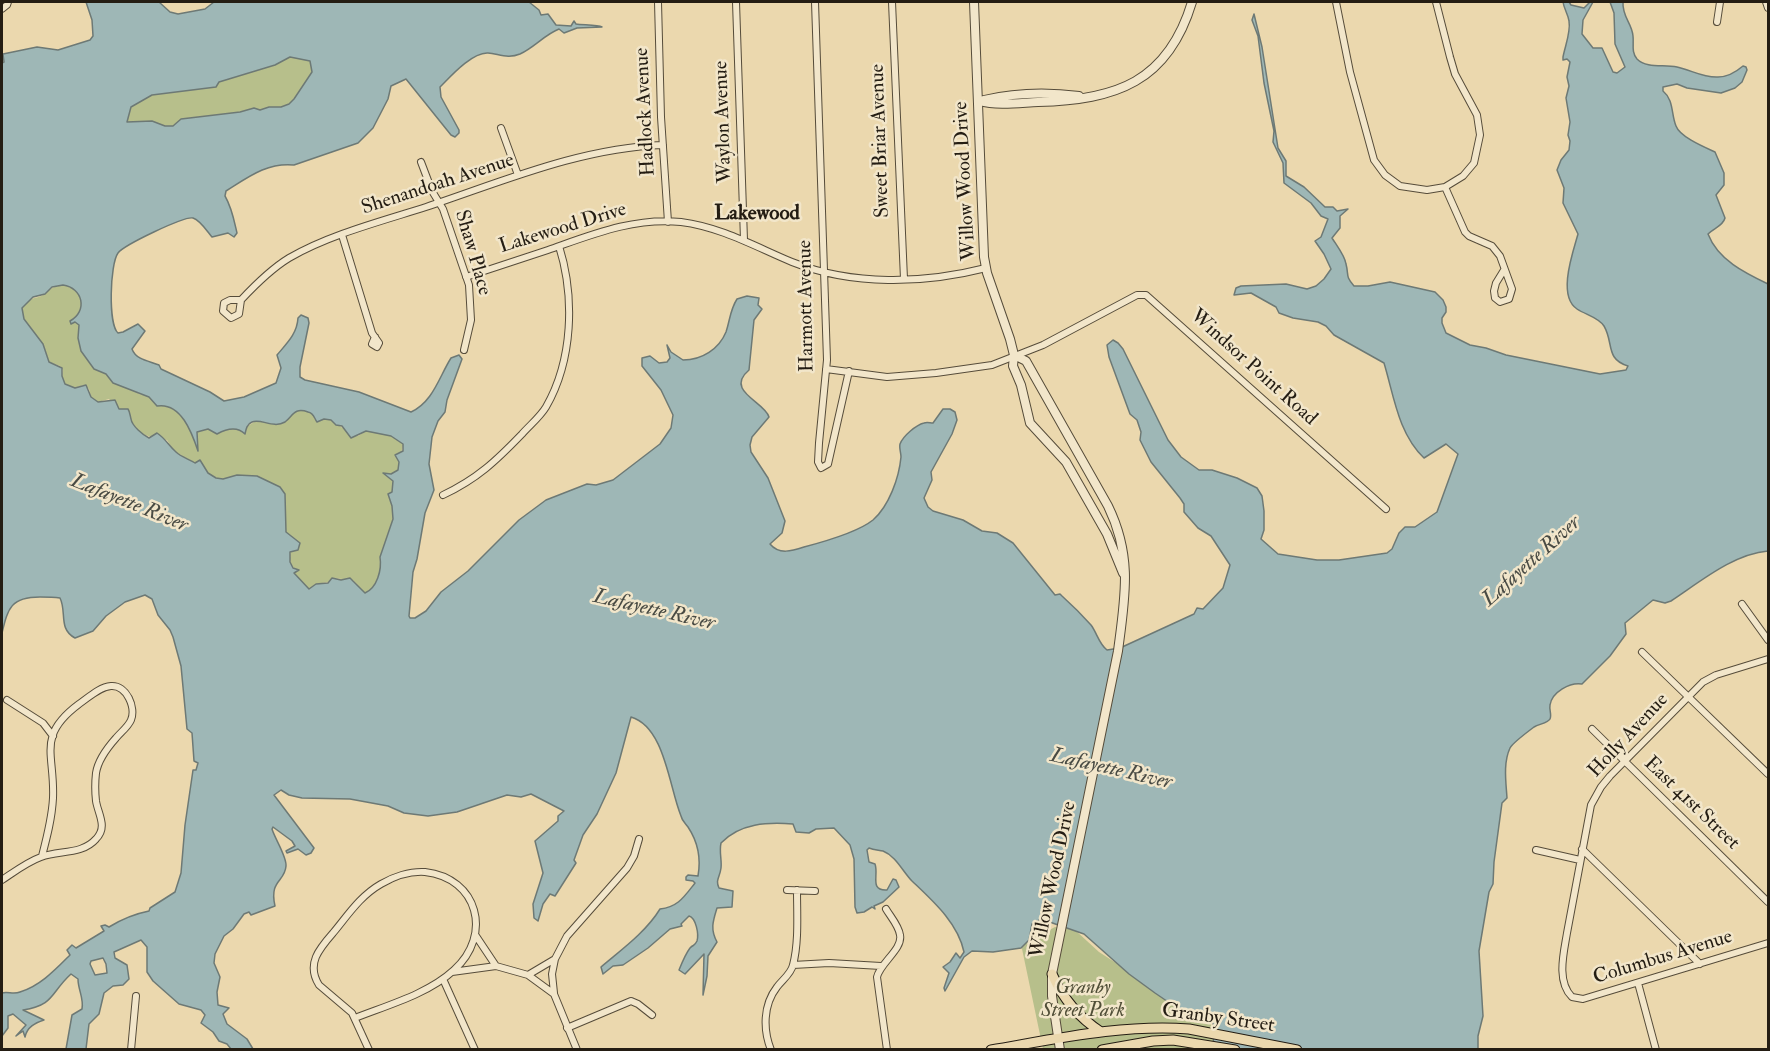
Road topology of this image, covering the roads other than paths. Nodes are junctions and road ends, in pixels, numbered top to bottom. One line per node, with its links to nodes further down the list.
1 (8, 2): 13 (street)
2 (658, 2): 17 (street, Hadlock Avenue)
3 (736, 2): 24 (street, Waylon Avenue)
4 (815, 2): 28 (street, Harmott Avenue)
5 (892, 2): 30 (street, Sweet Briar Avenue)
6 (974, 2): 15 (street, Willow Wood Drive)
7 (1192, 2): 15 (street)
8 (1336, 2): 20 (street)
9 (1436, 2): 20 (street)
10 (1720, 2): 14 (street)
11 (1766, 2): 12 (street)
12 (1768, 8)
13 (2, 9)
14 (1717, 22)
15 (978, 101): 26 (street, Willow Wood Drive)
16 (501, 128): 19 (street)
17 (663, 145): 19 (street, Shenandoah Avenue); 22 (street, Hadlock Avenue)
18 (422, 162): 21 (street, Shaw Place)
19 (518, 176): 21 (street, Shenandoah Avenue)
20 (1445, 187): 27 (street)
21 (439, 202): 23 (street, Shenandoah Avenue); 29 (street, Shaw Place)
22 (668, 222): 24 (street, Lakewood Drive); 25 (street, Lakewood Drive)
23 (342, 235): 31 (street, Shenandoah Avenue); 32 (street)
24 (744, 240): 28 (street, Lakewood Drive)
25 (559, 246): 29 (street, Lakewood Drive); 37 (street)
26 (986, 268): 30 (street, Lakewood Drive); 34 (street, Willow Wood Drive)
27 (1504, 270): 27 (street)
28 (823, 272): 30 (street, Lakewood Drive); 35 (street, Harmott Avenue)
29 (466, 277): 33 (street, Shaw Place)
30 (904, 279)
31 (241, 300)
32 (375, 337)
33 (465, 350)
34 (1014, 355): 36 (street, Windsor Point Road); 38 (street, Windsor Point Road); 39 (street, Willow Wood Drive); 39 (street, Willow Wood Drive)
35 (826, 369): 36 (street, Windsor Point Road); 36 (street, Harmott Avenue)
36 (849, 371)
37 (442, 495)
38 (1386, 509)
39 (1125, 577): 69 (street, Willow Wood Drive)
40 (1742, 604): 41 (street)
41 (1768, 640)
42 (1642, 651): 44 (street)
43 (1768, 659): 44 (street, Holly Avenue)
44 (1689, 696): 48 (street, Holly Avenue); 49 (street)
45 (7, 700): 47 (street)
46 (1592, 729): 48 (street, East 41st Street)
47 (53, 736): 53 (street); 53 (street)
48 (1624, 762): 51 (street, Holly Avenue); 59 (street, East 41st Street)
49 (1768, 774)
50 (639, 839): 63 (street)
51 (1582, 849): 54 (street, Holly Avenue); 64 (street)
52 (1536, 850): 54 (street)
53 (42, 856): 55 (street)
54 (1580, 860): 73 (street, Holly Avenue)
55 (2, 880)
56 (787, 890): 57 (street)
57 (797, 890): 58 (street); 65 (street)
58 (815, 891)
59 (1768, 902)
60 (886, 909): 67 (street)
61 (476, 936): 66 (street); 68 (street); 77 (street)
62 (1768, 943): 64 (street, Columbus Avenue)
63 (555, 959): 70 (street); 74 (street)
64 (1700, 964): 72 (street, Columbus Avenue)
65 (793, 965): 67 (street); 85 (street)
66 (496, 966): 68 (street); 70 (street)
67 (881, 966): 86 (street)
68 (452, 972): 71 (street)
69 (1052, 974): 79 (main road); 80 (street, Willow Wood Drive)
70 (528, 975): 74 (street)
71 (443, 979): 77 (street); 83 (street)
72 (1638, 983): 73 (street, Columbus Avenue); 92 (street)
73 (1568, 993)
74 (554, 994): 78 (street)
75 (136, 996): 81 (street)
76 (652, 1015): 78 (street)
77 (355, 1018): 82 (street)
78 (567, 1029): 84 (street)
79 (1101, 1032): 80 (main road, Granby Street); 91 (main road, Granby Street)
80 (1058, 1039): 87 (main road, Granby Street); 88 (street, Willow Wood Drive)
81 (131, 1050)
82 (369, 1050)
83 (475, 1050)
84 (577, 1050)
85 (771, 1050)
86 (887, 1050)
87 (991, 1050)
88 (1060, 1050)
89 (1102, 1050): 90 (main road, Granby Street)
90 (1235, 1050)
91 (1298, 1050)
92 (1656, 1050)

